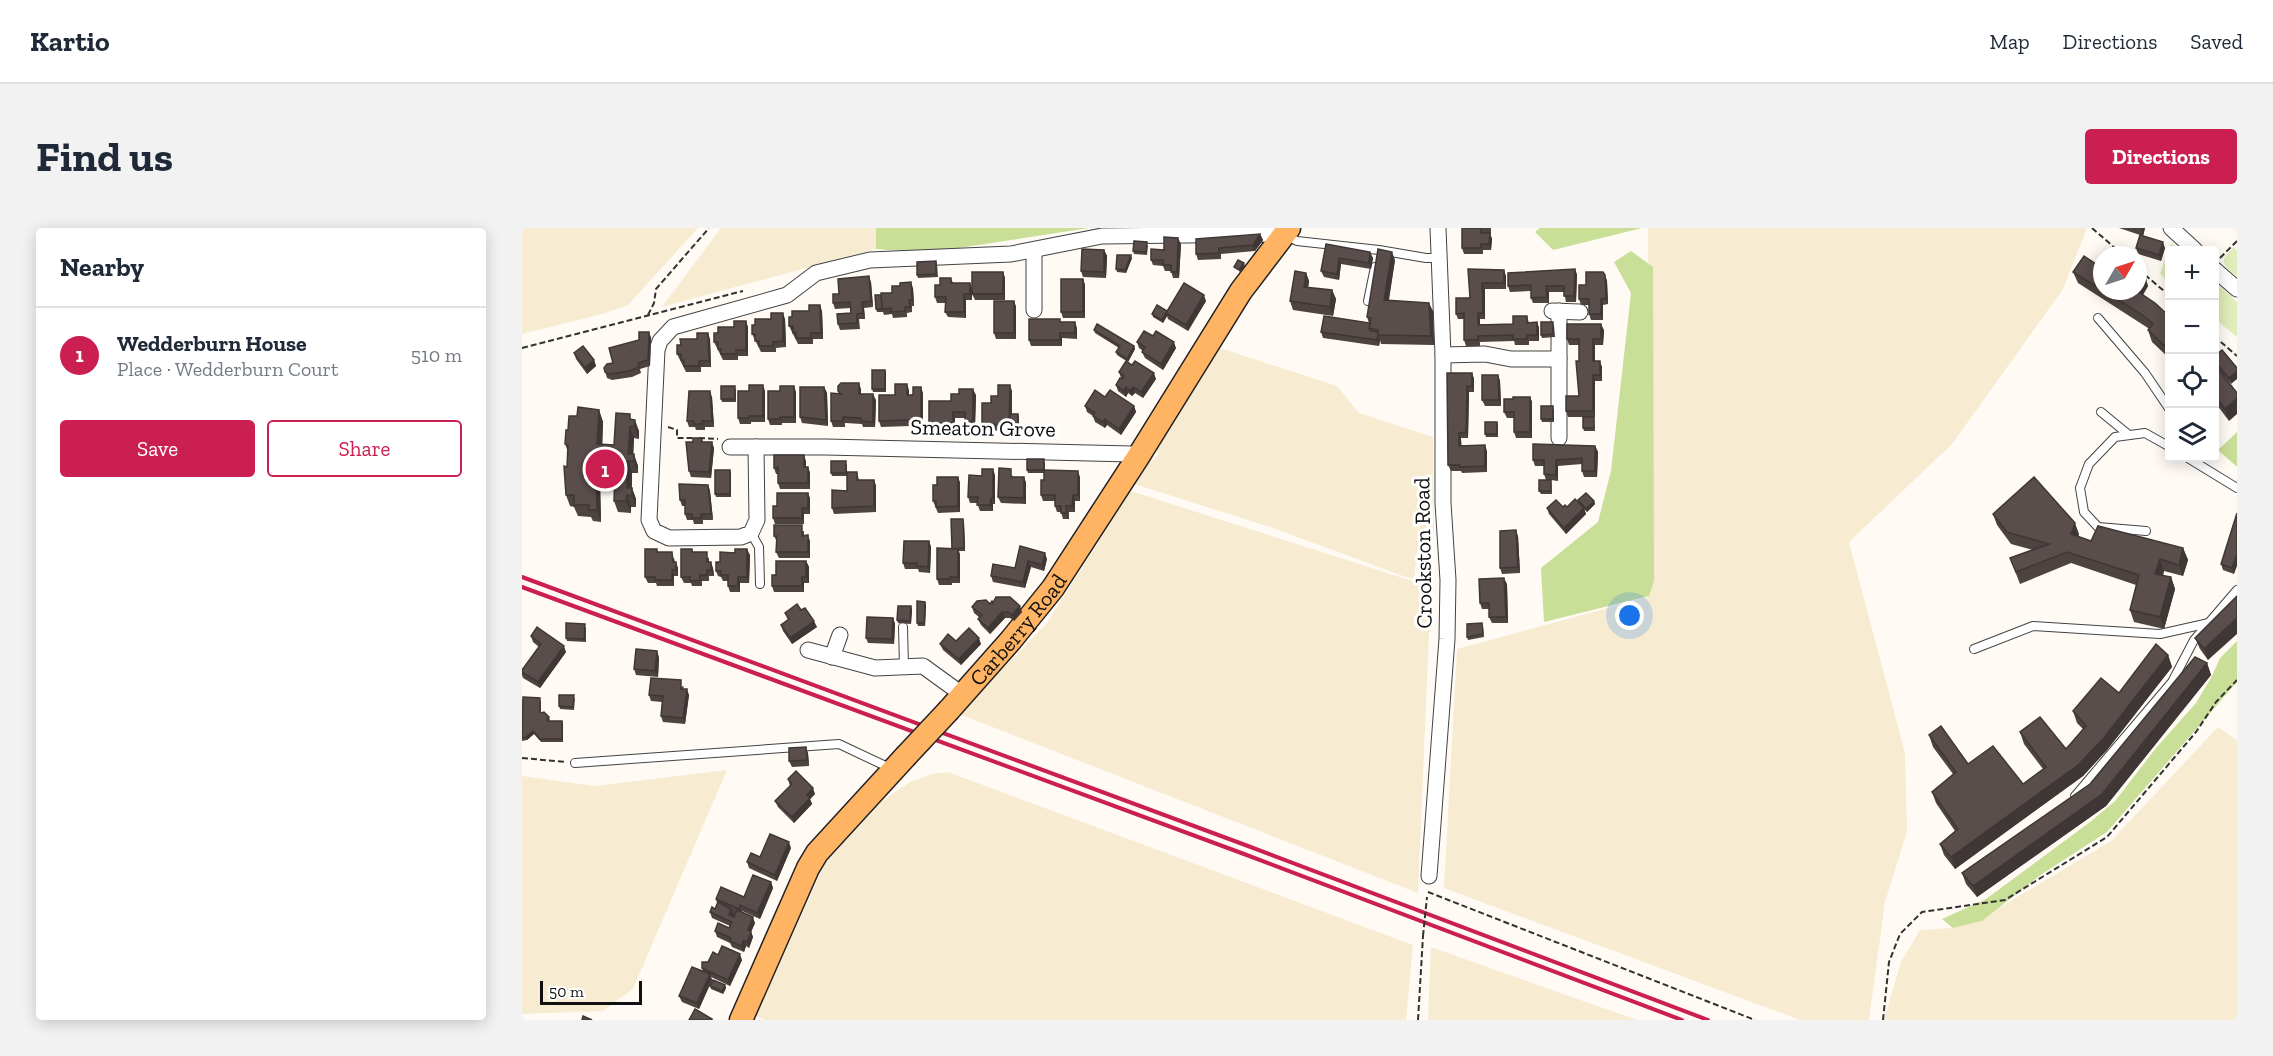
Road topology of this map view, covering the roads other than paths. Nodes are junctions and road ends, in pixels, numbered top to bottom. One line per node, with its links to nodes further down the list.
1 (1438, 228): 7 (street, Crookston Road)
2 (2171, 228): 4 (street)
3 (1285, 233): 5 (street); 6 (lane); 23 (main road, Carberry Road)
4 (2191, 246)
5 (1034, 250): 11 (street); 29 (street)
6 (1379, 250): 7 (lane); 10 (lane)
7 (1439, 258): 14 (street, Crookston Road)
8 (2219, 272): 9 (street)
9 (2237, 289)
10 (1368, 301)
11 (1034, 310)
12 (1580, 312): 15 (street)
13 (2098, 318): 16 (lane)
14 (1443, 355): 15 (street); 43 (street, Crookston Road)
15 (1559, 359): 19 (street)
16 (2168, 408)
17 (2101, 412): 18 (lane)
18 (2129, 435): 20 (lane); 28 (lane)
19 (1560, 438)
20 (2165, 445)
21 (730, 447): 22 (street, Smeaton Grove)
22 (756, 447): 23 (street, Smeaton Grove); 29 (street)
23 (1138, 457): 39 (main road, Carberry Road)
24 (2195, 462): 26 (lane)
25 (2203, 462): 26 (lane)
26 (2208, 470): 27 (lane)
27 (2237, 488)
28 (2146, 531)
29 (751, 533): 30 (lane)
30 (760, 584)
31 (2237, 590): 32 (lane)
32 (2209, 623): 35 (lane); 42 (lane)
33 (903, 627): 38 (lane)
34 (840, 635): 37 (street)
35 (1974, 649)
36 (808, 650): 37 (street)
37 (832, 657): 38 (street)
38 (904, 667): 39 (street)
39 (956, 702): 40 (main road, Carberry Road, bridge)
40 (899, 763): 41 (lane); 44 (main road, Carberry Road)
41 (575, 764)
42 (2068, 801)
43 (1429, 876)
44 (741, 1020)

